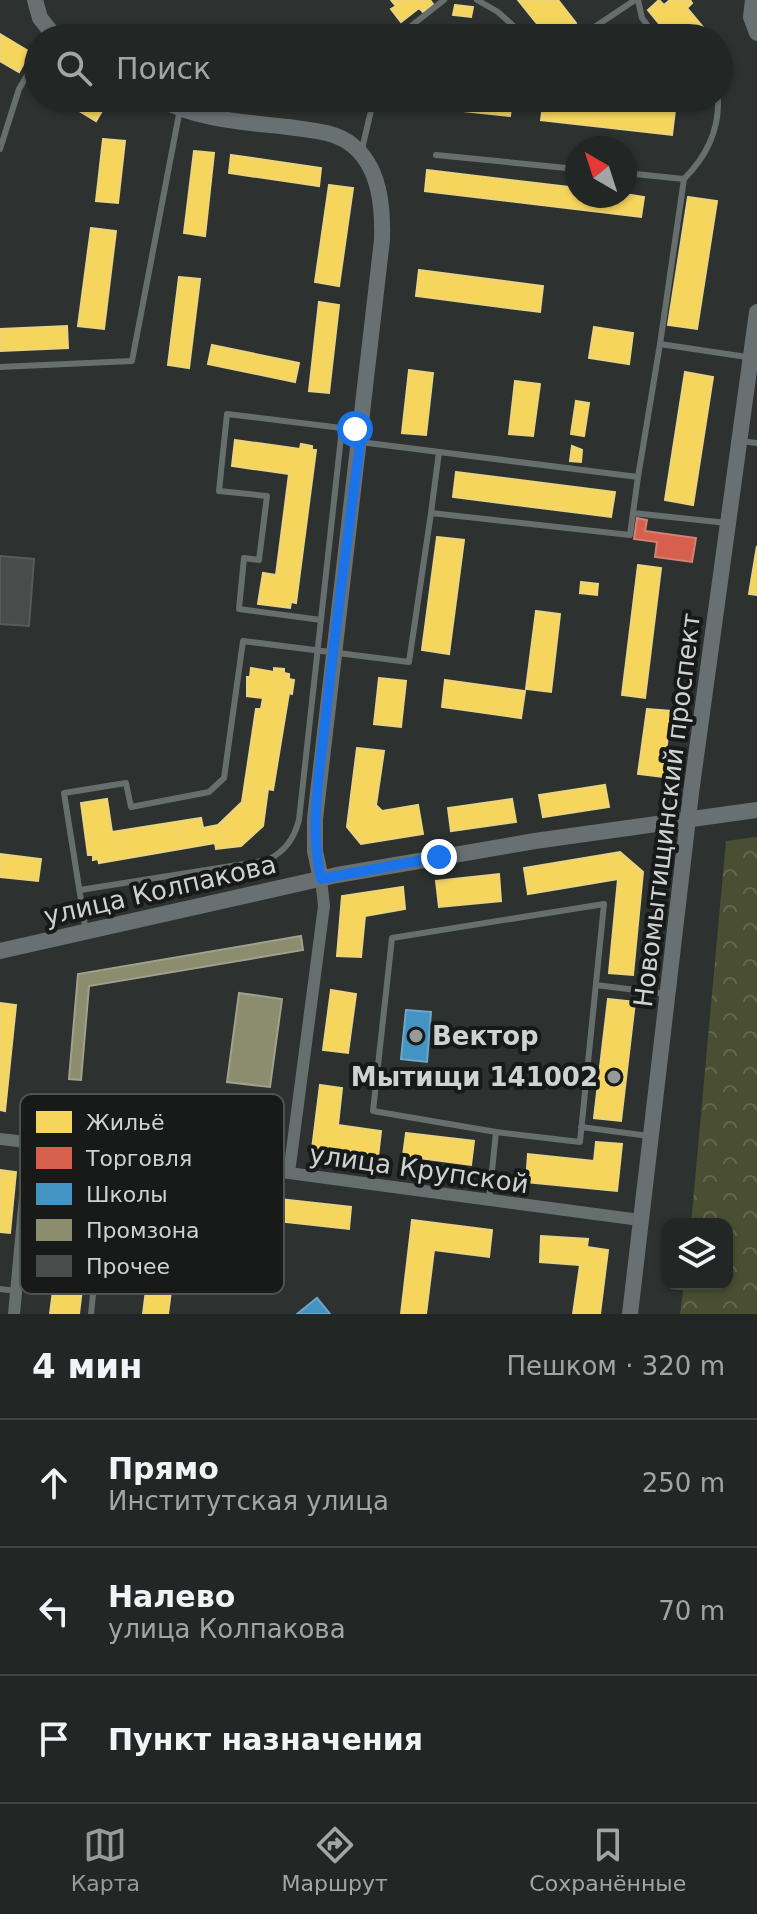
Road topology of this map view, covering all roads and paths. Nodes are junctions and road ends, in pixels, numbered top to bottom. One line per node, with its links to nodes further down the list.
1 (35, 0): 7 (street)
2 (444, 0): 8 (lane)
3 (477, 0): 9 (lane)
4 (636, 0): 10 (lane); 11 (lane)
5 (740, 0): 6 (street)
6 (754, 17)
7 (44, 24)
8 (414, 24)
9 (511, 24)
10 (599, 24)
11 (646, 24)
12 (24, 81): 17 (lane)
13 (179, 112): 26 (lane)
14 (190, 112): 18 (street)
15 (371, 112): 18 (lane)
16 (719, 112): 22 (lane)
17 (0, 149)
18 (360, 153): 28 (street)
19 (436, 155): 20 (lane)
20 (565, 168)
21 (637, 174): 22 (lane)
22 (684, 179): 24 (lane)
23 (757, 312): 25 (street, Новомытищинский проспект)
24 (660, 344): 25 (lane); 32 (lane)
25 (751, 358): 29 (street, Новомытищинский проспект)
26 (0, 367)
27 (342, 428): 28 (lane); 36 (lane); 36 (lane)
28 (361, 436): 31 (lane); 37 (street)
29 (740, 441): 30 (lane); 35 (street, Новомытищинский проспект)
30 (757, 443)
31 (439, 452): 32 (lane); 33 (lane)
32 (638, 477): 34 (lane)
33 (431, 513): 34 (lane); 37 (lane)
34 (633, 513): 35 (lane)
35 (727, 523): 39 (street, Новомытищинский проспект)
36 (321, 620): 37 (lane)
37 (325, 652): 40 (street); 41 (lane); 41 (lane)
38 (757, 810): 39 (street, улица Колпакова)
39 (689, 820): 40 (street, улица Колпакова); 45 (street, Новомытищинский проспект)
40 (321, 879): 42 (street, улица Колпакова); 52 (street)
41 (80, 890): 42 (lane)
42 (86, 932): 43 (street, улица Колпакова)
43 (0, 951)
44 (596, 985): 45 (lane); 46 (lane); 47 (lane)
45 (668, 994): 48 (street, Новомытищинский проспект)
46 (581, 1127): 47 (lane); 48 (lane)
47 (496, 1132): 53 (lane)
48 (651, 1136): 54 (street, Новомытищинский проспект)
49 (0, 1139): 50 (street, улица Крупской)
50 (20, 1142)
51 (284, 1172): 52 (street, улица Крупской)
52 (289, 1173): 53 (street, улица Крупской)
53 (489, 1200): 54 (street, улица Крупской)
54 (640, 1220): 61 (street, Новомытищинский проспект)
55 (20, 1249): 57 (street)
56 (0, 1289): 57 (lane)
57 (16, 1291): 59 (street)
58 (93, 1294): 60 (lane)
59 (14, 1314)
60 (91, 1314)
61 (630, 1314)

